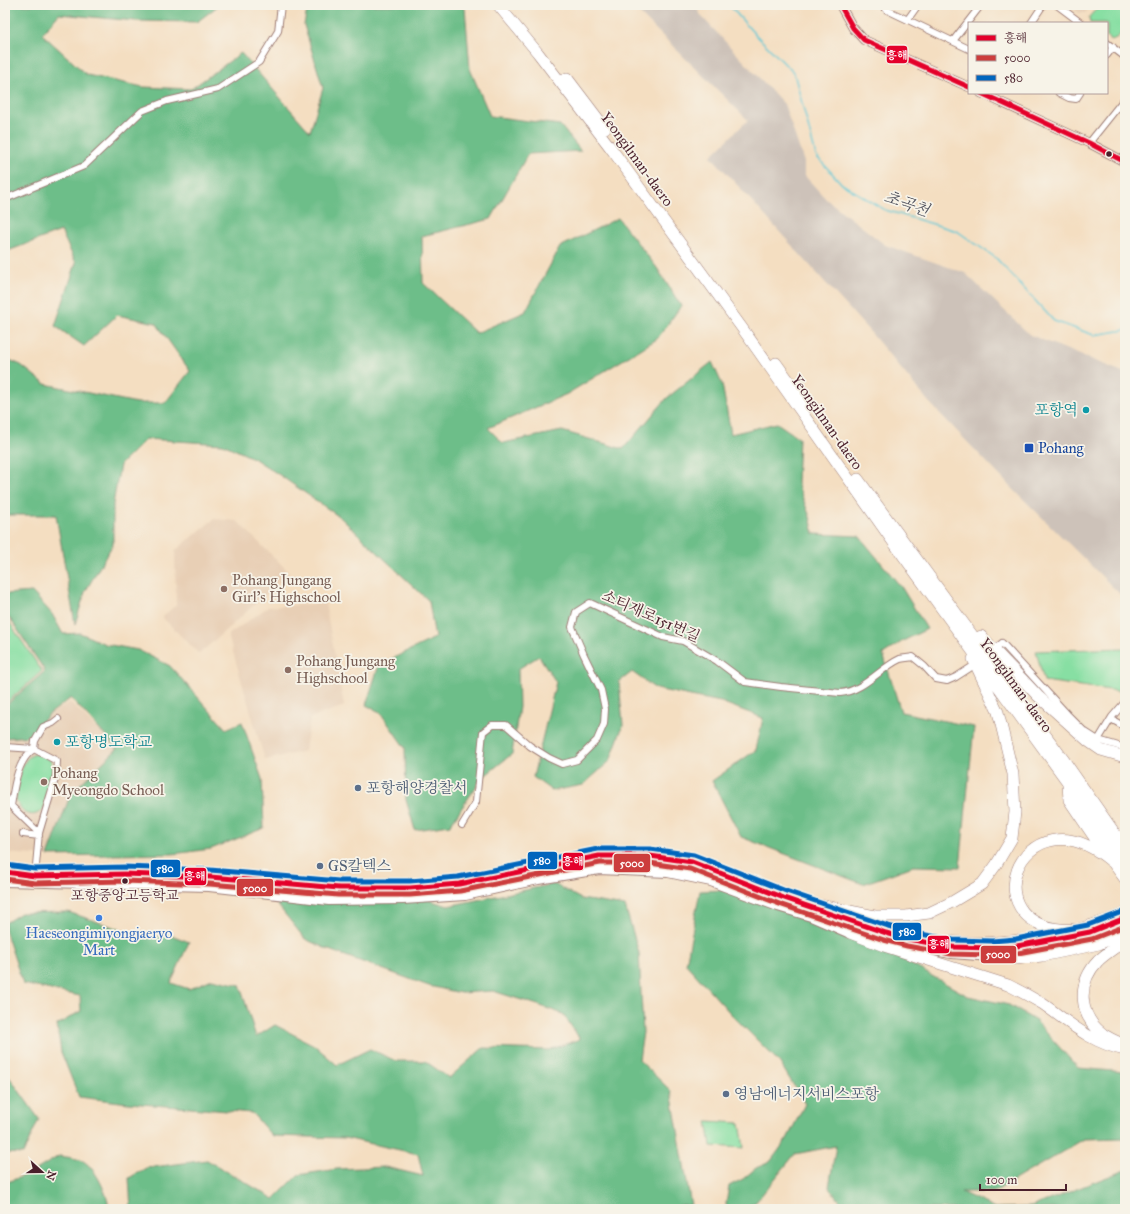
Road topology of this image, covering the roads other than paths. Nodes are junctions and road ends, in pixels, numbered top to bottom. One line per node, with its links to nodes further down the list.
1 (281, 5): 29 (street)
2 (498, 5): 31 (highway, Yeongilman-daero)
3 (507, 5): 30 (highway, Yeongilman-daero)
4 (840, 5): 21 (street)
5 (882, 5): 10 (street)
6 (918, 5): 10 (street)
7 (982, 5): 11 (street)
8 (1043, 5): 13 (street)
9 (1057, 5): 14 (street)
10 (908, 19): 15 (street)
11 (968, 22)
12 (968, 22): 15 (street)
13 (1032, 22)
14 (1080, 22)
15 (953, 41): 18 (street)
16 (1108, 43): 17 (street)
17 (1113, 47): 19 (street); 20 (street)
18 (968, 48)
19 (1108, 54)
20 (1125, 57)
21 (968, 87)
22 (983, 94): 26 (street)
23 (1061, 94): 24 (street)
24 (1079, 94)
25 (1125, 98): 26 (street)
26 (1089, 143): 27 (street); 28 (street)
27 (1125, 157)
28 (1125, 162)
29 (5, 199)
30 (951, 605): 42 (highway); 43 (highway, Yeongilman-daero)
31 (961, 633): 43 (highway, Yeongilman-daero); 57 (highway)
32 (996, 648): 38 (street)
33 (970, 668): 46 (street, 소티재로151번길)
34 (1125, 702): 36 (street)
35 (58, 719): 41 (street)
36 (1111, 719): 37 (street); 38 (street)
37 (1125, 727)
38 (1098, 740): 40 (street)
39 (5, 747): 41 (street)
40 (1125, 748)
41 (34, 749): 45 (street); 48 (street)
42 (1125, 757)
43 (1070, 779): 49 (highway); 50 (highway, Yeongilman-daero); 51 (highway, Yeongilman-daero); 52 (highway)
44 (5, 797): 45 (street)
45 (11, 806): 48 (street)
46 (462, 825)
47 (23, 834): 48 (street)
48 (39, 834): 54 (street)
49 (1125, 838)
50 (1125, 848)
51 (1125, 861)
52 (1112, 862): 55 (highway); 61 (highway)
53 (5, 872): 54 (main road)
54 (35, 876): 57 (main road)
55 (1125, 879)
56 (5, 881): 63 (main road)
57 (784, 898): 64 (main road)
58 (1125, 913): 61 (highway)
59 (1125, 918): 64 (main road)
60 (1125, 924): 66 (main road)
61 (1081, 929): 64 (highway)
62 (1125, 932): 66 (highway)
63 (850, 933): 66 (main road); 68 (highway)
64 (908, 940)
65 (1125, 940): 67 (highway)
66 (1002, 955)
67 (1125, 1044)
68 (1125, 1050)

